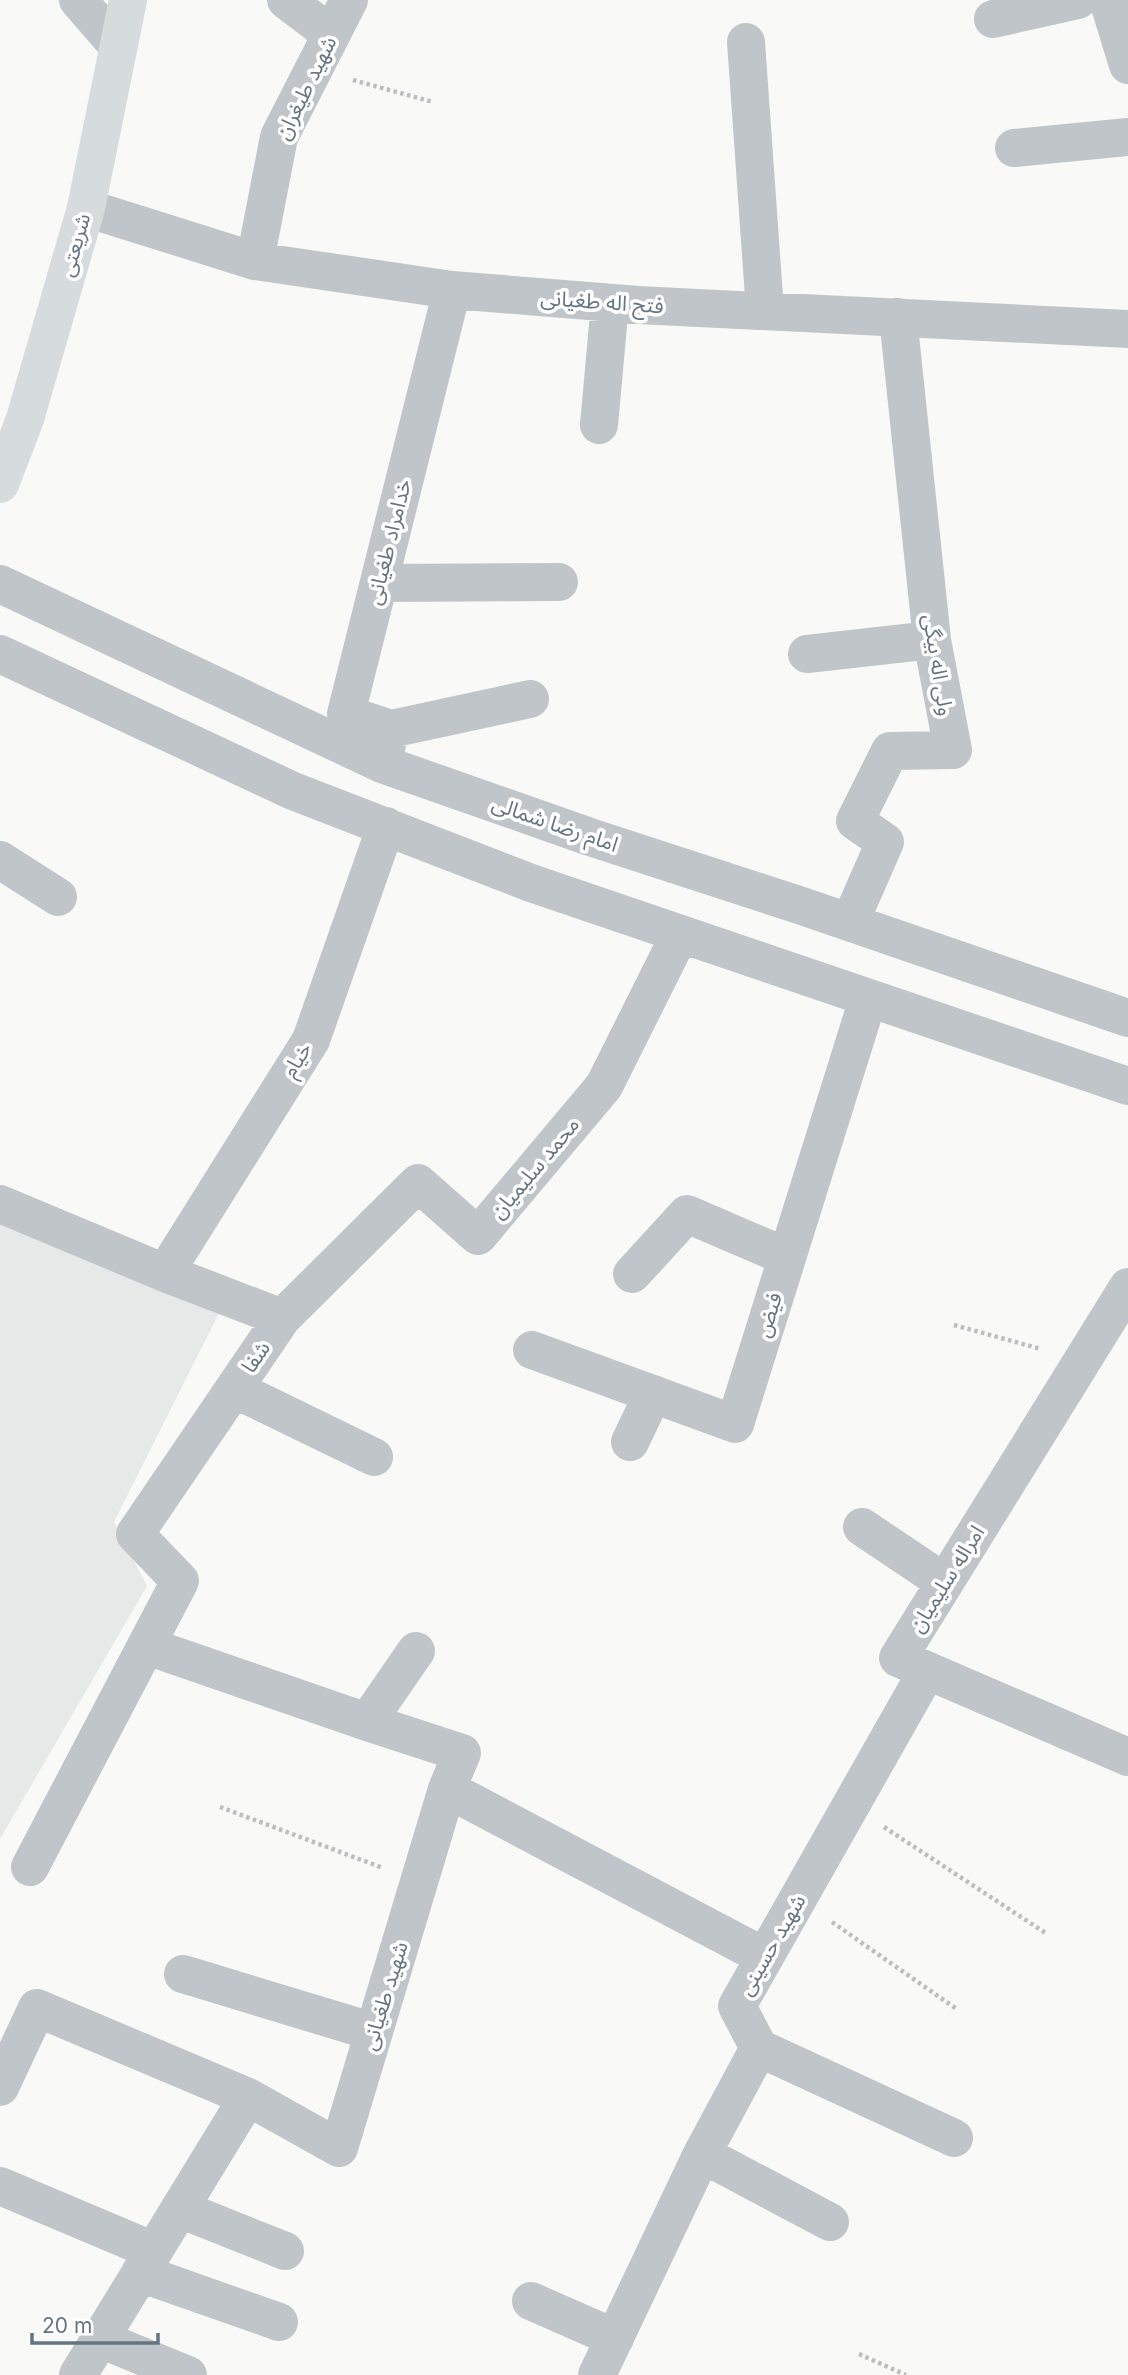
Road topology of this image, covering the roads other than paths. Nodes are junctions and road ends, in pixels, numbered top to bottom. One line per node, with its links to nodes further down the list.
1 (78, 0): 10 (street)
2 (128, 0): 10 (main road, شریعتی)
3 (286, 0): 8 (street)
4 (349, 0): 8 (street, شهید طیغران)
5 (1078, 0): 7 (street)
6 (1108, 0): 11 (street)
7 (993, 19)
8 (331, 34): 15 (street, شهید طیغران)
9 (746, 42): 18 (street)
10 (118, 46): 14 (main road, شریعتی)
11 (1128, 65)
12 (1128, 137): 13 (street)
13 (1014, 148)
14 (86, 208): 15 (street, فتح اله طغیانی); 22 (main road, شریعتی)
15 (256, 261): 16 (street, فتح اله طغیانی)
16 (452, 290): 17 (street, فتح اله طغیانی); 24 (street, خدامراد طغیانی)
17 (610, 303): 18 (street, فتح اله طغیانی); 21 (street)
18 (765, 311): 19 (street, فتح اله طغیانی)
19 (898, 317): 20 (street, فتح اله طغیانی); 26 (street, ولی اله بیگی)
20 (1128, 328)
21 (599, 425)
22 (3, 466)
23 (559, 582): 24 (street)
24 (379, 583): 30 (street, خدامراد طغیانی)
25 (0, 584): 30 (street, امام رضا شمالی)
26 (932, 640): 28 (street); 34 (street, ولی اله بیگی)
27 (0, 654): 31 (street)
28 (807, 654)
29 (530, 699): 30 (street)
30 (386, 747): 34 (street, امام رضا شمالی)
31 (386, 826): 35 (street); 41 (street, خیام)
32 (0, 860): 33 (street)
33 (58, 897)
34 (850, 922): 37 (street, امام رضا شمالی)
35 (680, 934): 36 (street); 44 (street, محمد سلیمیان)
36 (868, 999): 38 (street); 40 (street, فیض)
37 (1128, 1018)
38 (1128, 1086)
39 (0, 1204): 41 (street, شفا)
40 (787, 1257): 42 (street); 47 (street, فیض)
41 (165, 1273): 44 (street, شفا)
42 (632, 1274)
43 (1128, 1287): 51 (street, امراله سلیمیان)
44 (282, 1318): 46 (street, شفا)
45 (532, 1350): 47 (street, فیض)
46 (234, 1389): 49 (street); 52 (street, شفا)
47 (653, 1394): 48 (street)
48 (630, 1442)
49 (374, 1457)
50 (862, 1527): 51 (street)
51 (944, 1582): 54 (street, امراله سلیمیان)
52 (147, 1646): 55 (street, شهید طغیانی); 58 (street)
53 (416, 1651): 55 (street)
54 (927, 1671): 56 (street, امراله سلیمیان); 59 (street, شهید حسینی)
55 (367, 1722): 57 (street, شهید طغیانی)
56 (1128, 1758)
57 (447, 1789): 59 (street); 61 (street, شهید طغیانی)
58 (30, 1867)
59 (765, 1957): 62 (street, شهید حسینی)
60 (183, 1974): 61 (street)
61 (374, 2032): 64 (street, شهید طغیانی)
62 (759, 2048): 65 (street); 66 (street)
63 (0, 2087): 64 (street)
64 (247, 2097): 68 (street)
65 (954, 2138)
66 (702, 2154): 69 (street); 74 (street)
67 (0, 2186): 71 (street)
68 (180, 2209): 70 (street); 71 (street)
69 (830, 2222)
70 (285, 2251)
71 (147, 2262): 73 (street); 75 (street)
72 (531, 2301): 74 (street)
73 (279, 2322)
74 (615, 2338): 78 (street)
75 (100, 2339): 76 (street); 77 (street)
76 (78, 2375)
77 (188, 2375)
78 (597, 2375)

